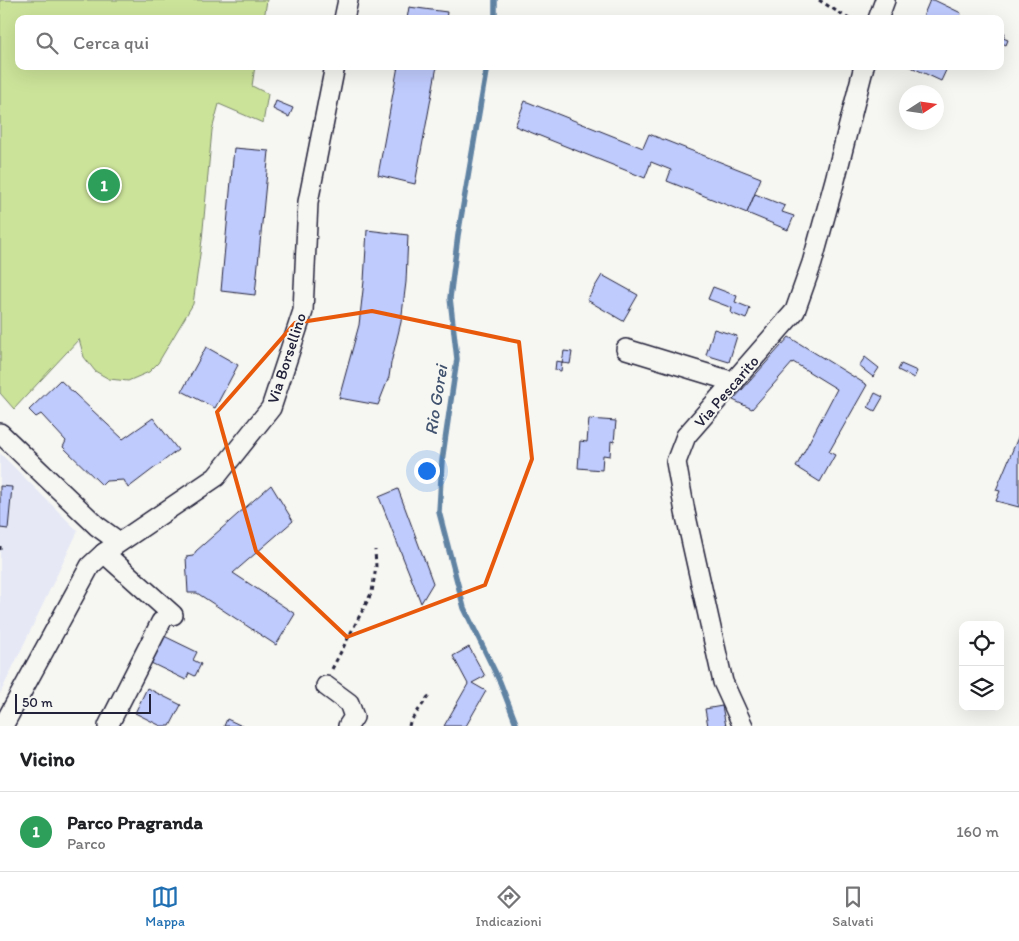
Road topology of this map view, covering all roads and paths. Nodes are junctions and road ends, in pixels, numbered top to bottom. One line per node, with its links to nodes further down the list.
1 (348, 0): 4 (street)
2 (819, 0): 5 (path)
3 (885, 0): 6 (street)
4 (345, 15)
5 (842, 15)
6 (879, 15)
7 (334, 70): 13 (street, Via Borsellino)
8 (863, 70): 10 (street, Via Pescarito)
9 (626, 350): 10 (street)
10 (734, 382): 22 (street, Via Pescarito)
11 (0, 433): 13 (street)
12 (0, 546): 14 (path)
13 (112, 548): 18 (street, Via Borsellino); 19 (street)
14 (0, 550)
15 (375, 550): 16 (path)
16 (326, 686): 20 (street)
17 (430, 694): 21 (path)
18 (3, 726)
19 (108, 726)
20 (348, 726)
21 (409, 726)
22 (742, 726)

